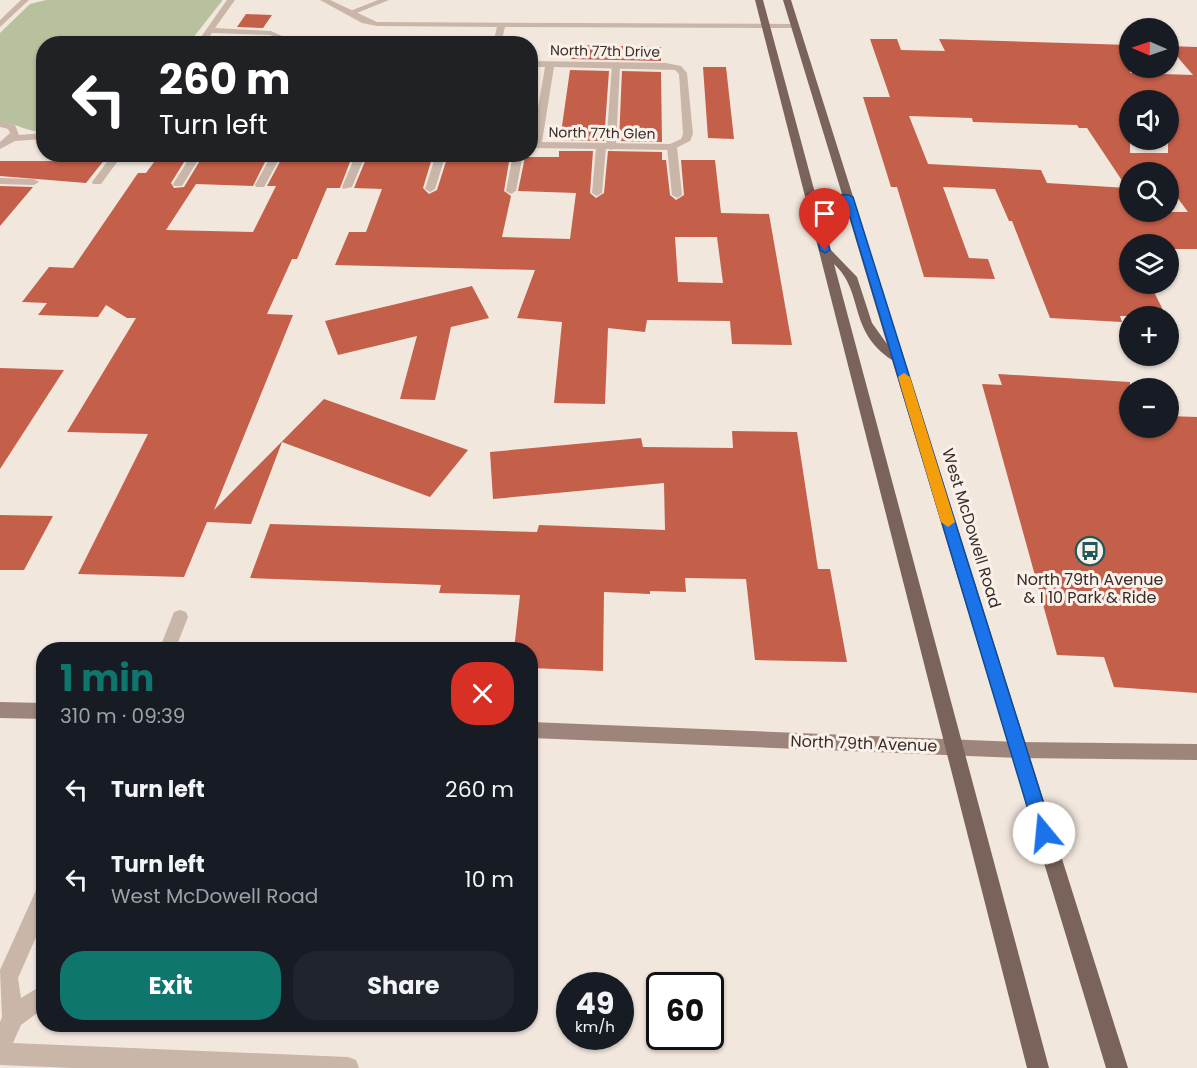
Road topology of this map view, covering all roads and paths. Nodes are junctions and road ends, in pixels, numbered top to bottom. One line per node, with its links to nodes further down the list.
1 (25, 0): 8 (street)
2 (231, 0): 12 (street)
3 (324, 0): 7 (street)
4 (385, 0): 7 (street)
5 (759, 0): 11 (main road)
6 (787, 0): 10 (main road, West McDowell Road)
7 (349, 13): 9 (street)
8 (0, 25)
9 (502, 25): 11 (street); 17 (street)
10 (795, 26): 11 (street); 46 (main road, West McDowell Road)
11 (766, 27): 45 (main road)
12 (210, 30): 13 (street); 14 (street)
13 (271, 33): 15 (street); 16 (street)
14 (206, 36)
15 (269, 36)
16 (278, 36)
17 (499, 36)
18 (538, 63): 19 (street, North 77th Drive)
19 (550, 64): 20 (street, North 77th Drive); 22 (street)
20 (616, 65): 27 (street); 28 (street, North 77th Drive)
21 (0, 124): 24 (street)
22 (538, 125)
23 (36, 137): 24 (street)
24 (13, 138): 26 (street)
25 (538, 145): 27 (street, North 77th Glen)
26 (0, 146)
27 (606, 147): 28 (street, North 77th Glen); 43 (street)
28 (672, 147): 44 (street)
29 (112, 162): 37 (street)
30 (192, 162): 38 (street)
31 (273, 162): 39 (street)
32 (358, 162): 40 (street)
33 (438, 162): 41 (street)
34 (516, 162): 42 (street)
35 (0, 182): 36 (street)
36 (34, 182)
37 (97, 182)
38 (178, 184)
39 (260, 185)
40 (347, 187)
41 (430, 189)
42 (511, 191)
43 (597, 193)
44 (677, 195)
45 (811, 196): 46 (main road); 47 (main road)
46 (849, 197): 48 (main road, West McDowell Road)
47 (825, 250): 48 (main road); 54 (main road)
48 (898, 358): 55 (main road, West McDowell Road)
49 (180, 617): 50 (street)
50 (170, 642)
51 (0, 710): 52 (street)
52 (36, 711)
53 (538, 730): 54 (street, North 79th Avenue)
54 (954, 747): 55 (street, North 79th Avenue); 64 (main road)
55 (1018, 750): 56 (street, North 79th Avenue); 65 (main road, West McDowell Road)
56 (1197, 752)
57 (36, 913): 59 (street)
58 (36, 1000): 59 (street)
59 (13, 1017): 60 (street)
60 (0, 1048)
61 (0, 1054): 62 (street)
62 (251, 1066): 63 (street)
63 (348, 1068)
64 (1038, 1068)
65 (1117, 1068)

